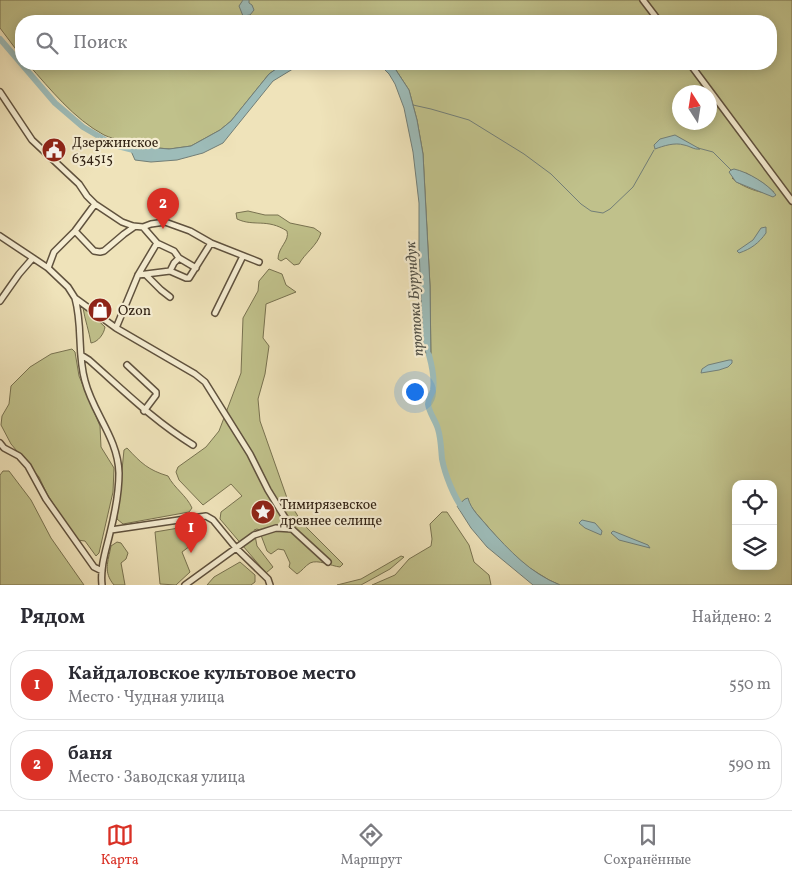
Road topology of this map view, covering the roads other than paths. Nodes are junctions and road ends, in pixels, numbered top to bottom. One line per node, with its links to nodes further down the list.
1 (643, 0): 2 (street)
2 (654, 15)
3 (694, 70): 5 (street)
4 (0, 92): 6 (street)
5 (792, 201)
6 (95, 204): 7 (street); 9 (street)
7 (135, 227): 8 (street); 9 (street)
8 (143, 227): 11 (street); 12 (street)
9 (75, 231): 17 (street)
10 (0, 236): 14 (street)
11 (157, 243): 15 (street); 20 (street)
12 (211, 243): 13 (street); 18 (street)
13 (243, 256): 16 (street); 25 (street)
14 (32, 258): 17 (street); 24 (street)
15 (179, 258): 18 (street); 19 (street)
16 (258, 262)
17 (48, 268): 23 (street)
18 (196, 268): 19 (street)
19 (170, 271): 21 (street)
20 (138, 275): 21 (street); 26 (street)
21 (146, 275): 22 (street)
22 (170, 296)
23 (75, 298): 26 (street); 27 (street)
24 (0, 301)
25 (214, 313)
26 (116, 328): 32 (street)
27 (81, 355): 29 (street); 33 (street)
28 (127, 365): 29 (street)
29 (144, 410): 31 (street)
30 (0, 443): 36 (street)
31 (193, 444)
32 (292, 529): 34 (street); 35 (street)
33 (111, 530): 34 (street); 36 (street)
34 (236, 548): 38 (street); 39 (street)
35 (328, 562)
36 (102, 571): 37 (street)
37 (102, 585)
38 (185, 585)
39 (270, 585)

